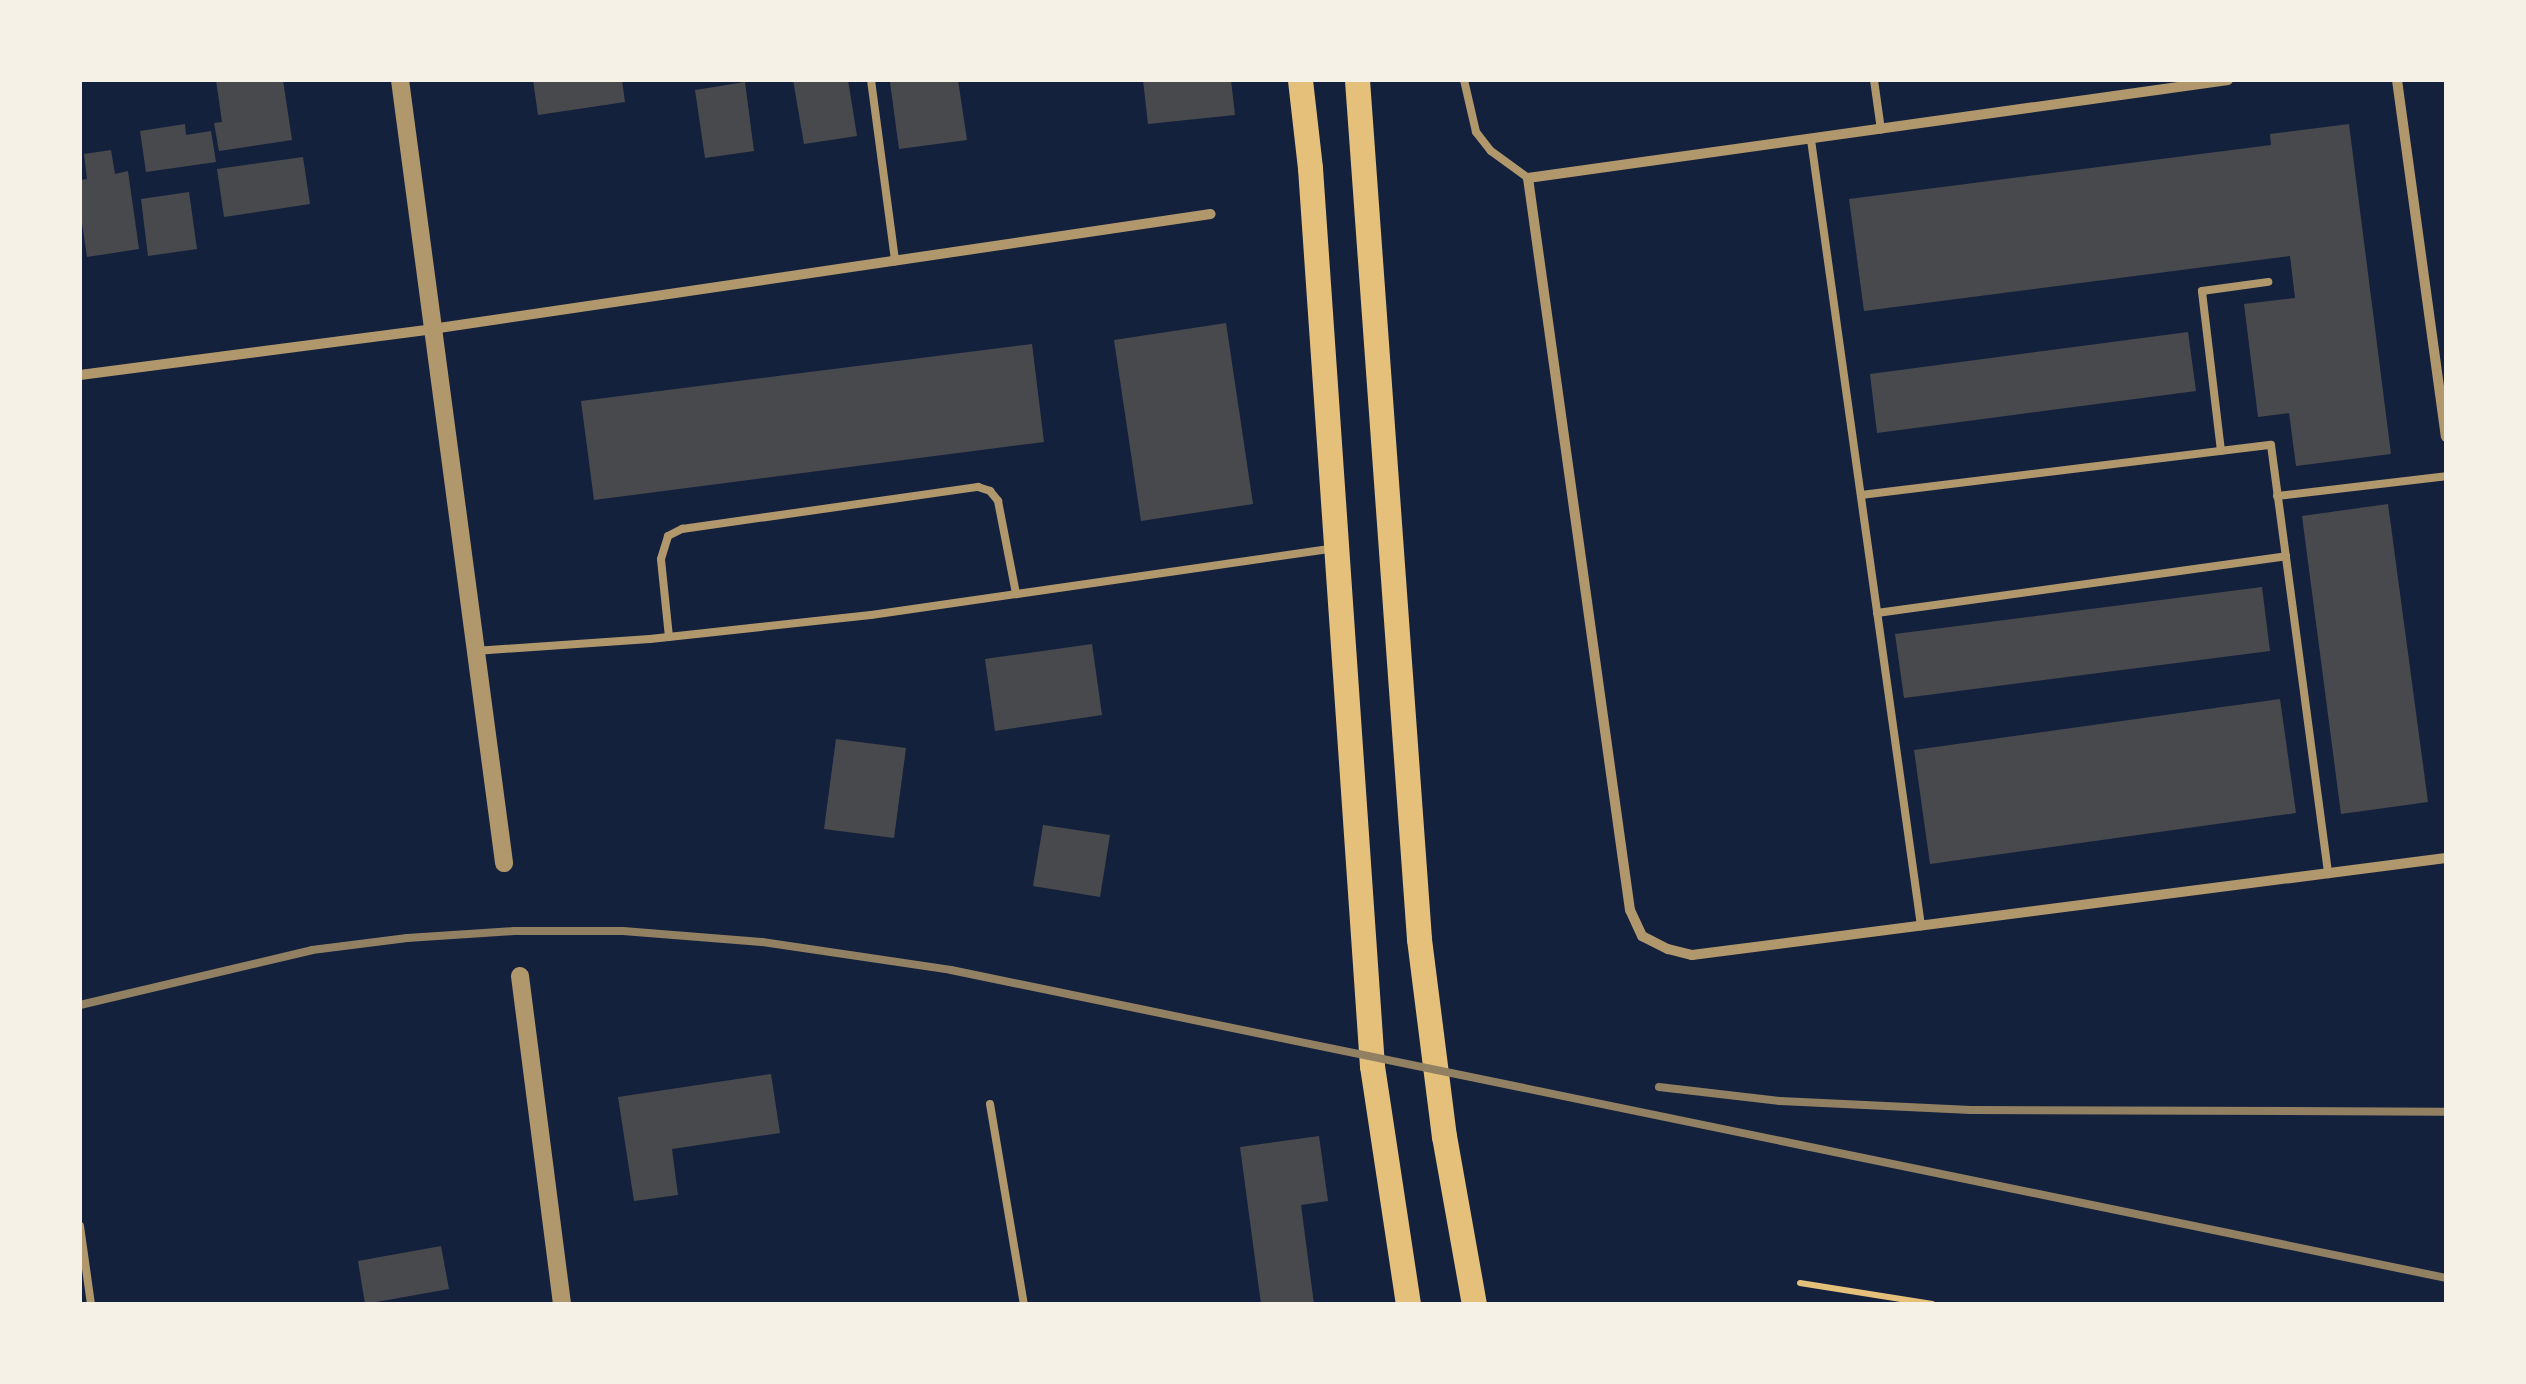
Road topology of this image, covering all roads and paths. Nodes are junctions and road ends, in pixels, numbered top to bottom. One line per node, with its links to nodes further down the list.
1 (400, 80): 15 (street)
2 (871, 80): 13 (lane)
3 (1300, 80): 22 (main road)
4 (1358, 80): 40 (main road)
5 (1464, 80): 11 (lane)
6 (1874, 80): 9 (lane)
7 (2228, 80): 9 (street)
8 (2398, 80): 17 (street)
9 (1881, 131): 10 (street)
10 (1811, 140): 11 (street); 20 (lane)
11 (1528, 178): 31 (street)
12 (1210, 214): 13 (street)
13 (894, 261): 15 (street)
14 (2268, 282): 18 (lane)
15 (432, 330): 16 (street); 27 (street)
16 (80, 375)
17 (2446, 437)
18 (2221, 451): 20 (lane); 21 (lane)
19 (2446, 476): 21 (lane)
20 (1860, 496): 25 (lane)
21 (2277, 496): 23 (lane)
22 (1336, 548): 24 (lane); 39 (main road)
23 (2286, 556): 25 (lane); 30 (lane)
24 (1016, 594): 26 (lane); 26 (lane)
25 (1877, 613): 31 (lane)
26 (669, 637): 27 (lane)
27 (475, 651): 29 (street)
28 (2446, 858): 30 (street)
29 (504, 863)
30 (2328, 874): 31 (street)
31 (1921, 926)
32 (520, 976): 37 (street)
33 (990, 1104): 38 (lane)
34 (80, 1226): 36 (lane)
35 (1800, 1283): 41 (path)
36 (92, 1304)
37 (562, 1304)
38 (1024, 1304)
39 (1408, 1304)
40 (1474, 1304)
41 (1932, 1304)

